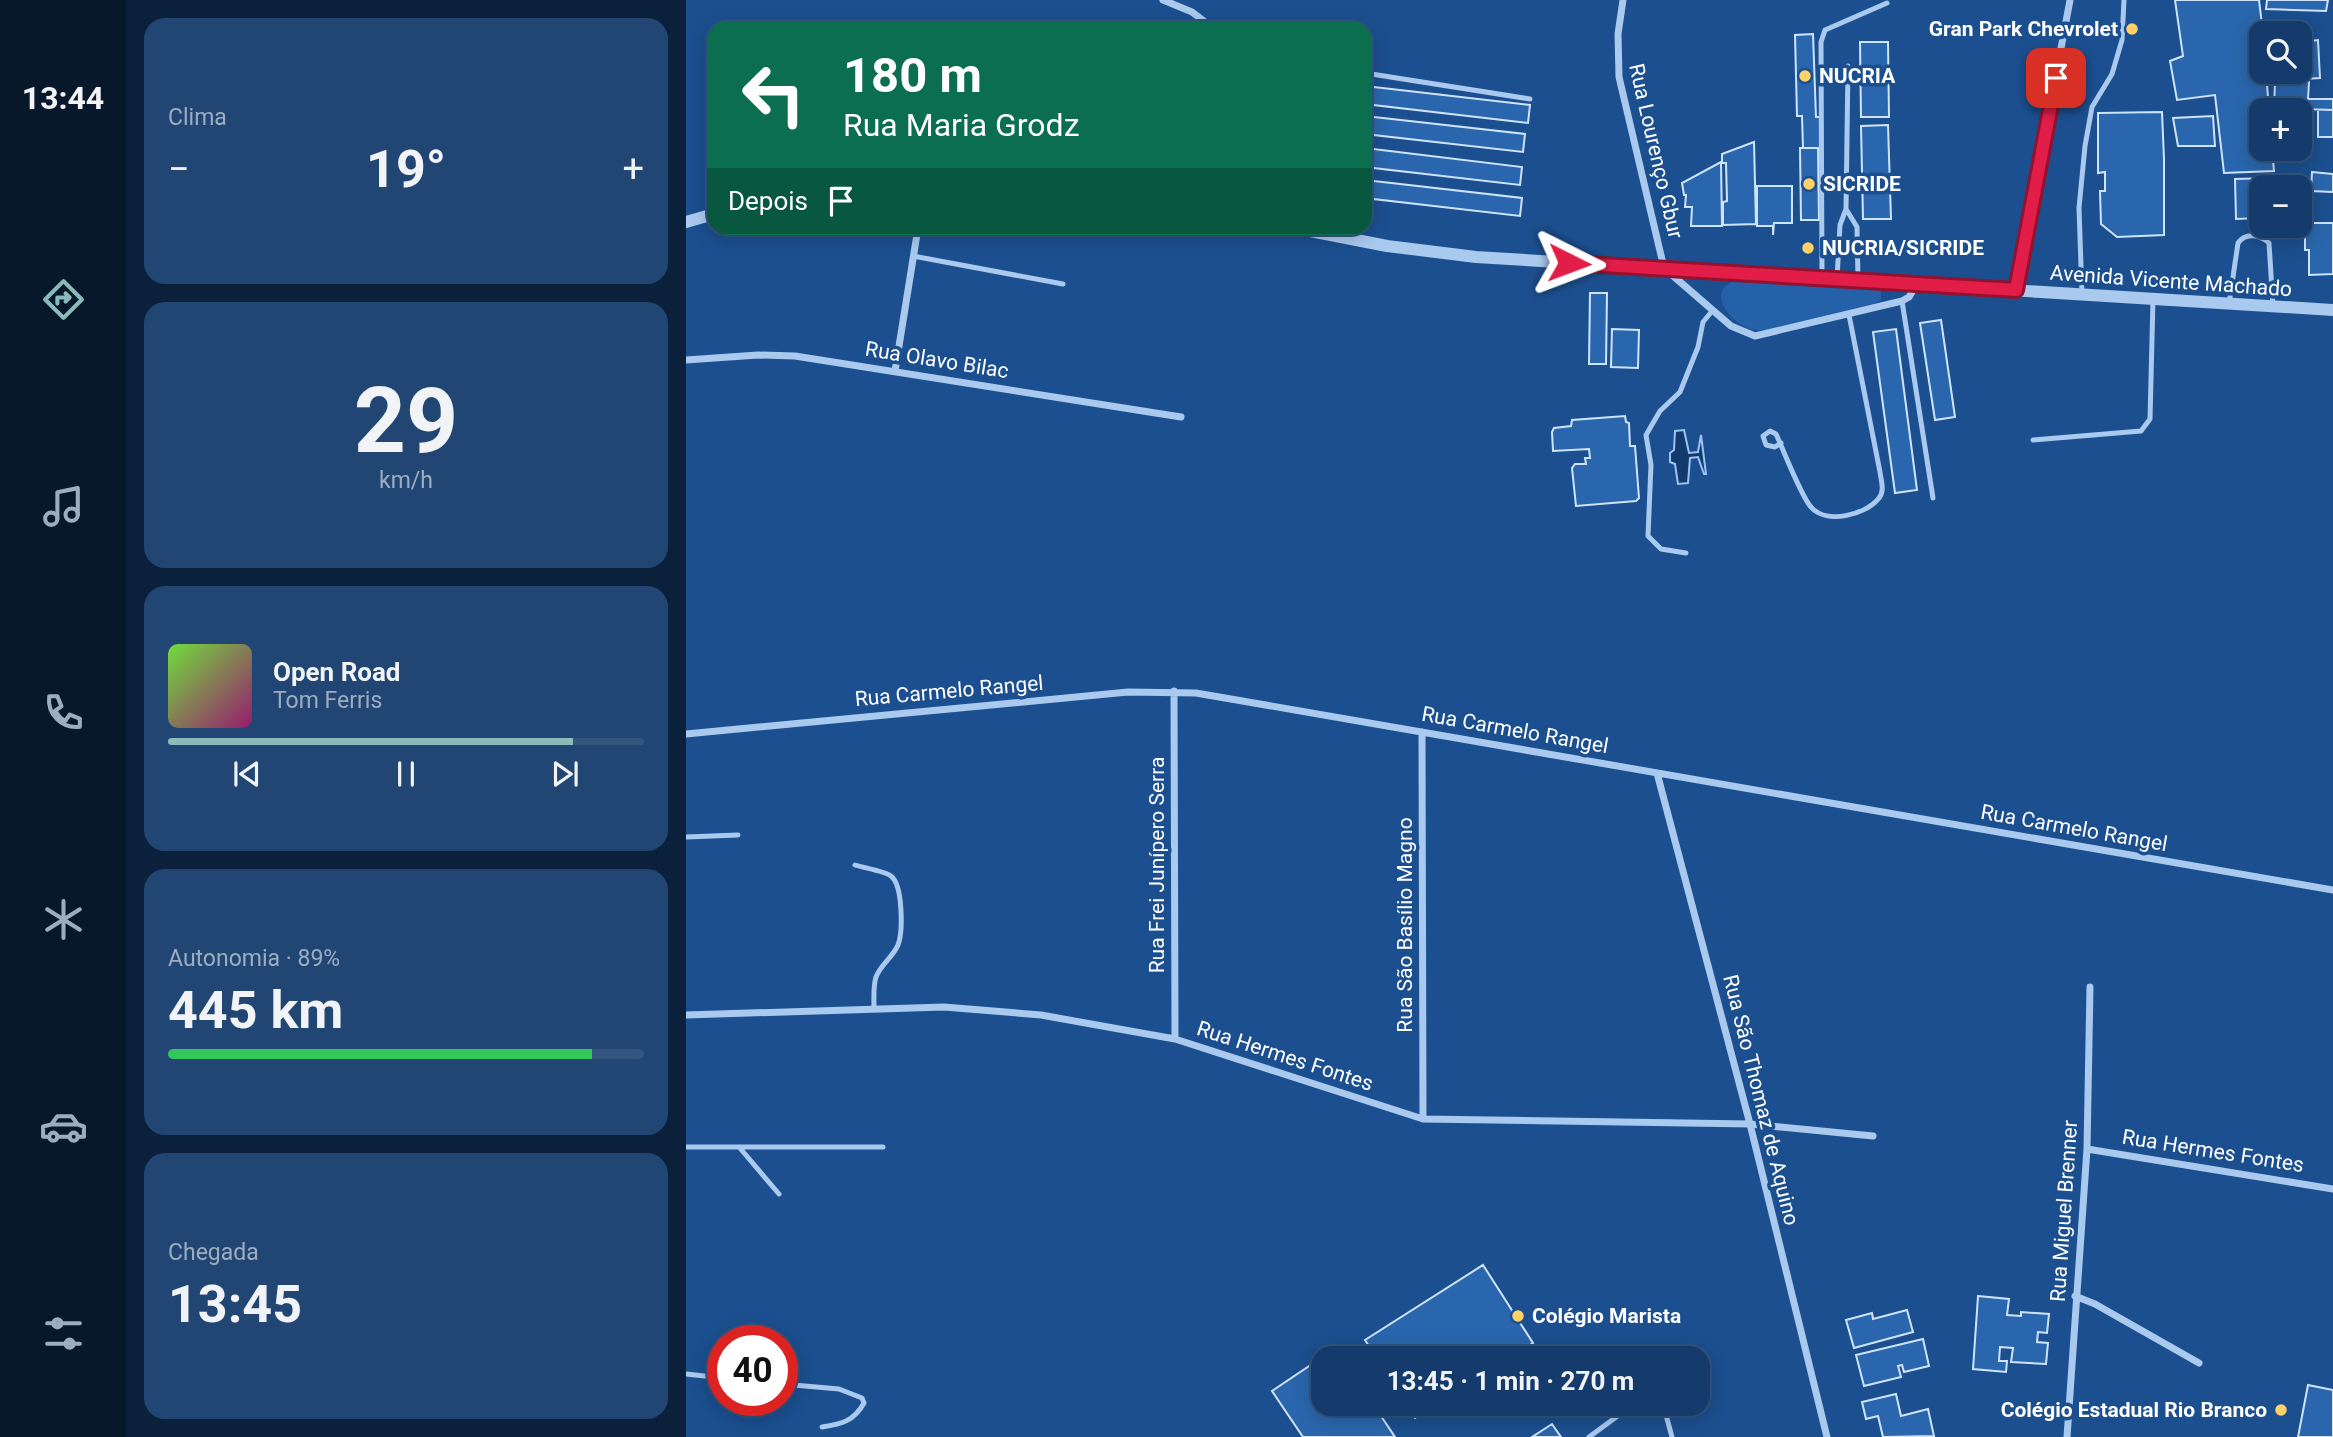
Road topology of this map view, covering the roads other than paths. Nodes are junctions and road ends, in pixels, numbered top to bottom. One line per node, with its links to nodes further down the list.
1 (1163, 0): 6 (street)
2 (1623, 0): 16 (street, Rua Lourenço Gbur)
3 (2070, 0): 22 (street)
4 (2124, 0): 23 (lane)
5 (1887, 3): 17 (lane)
6 (1204, 21)
7 (1848, 66): 10 (lane)
8 (1372, 74): 9 (lane)
9 (1530, 99)
10 (1846, 209): 18 (lane); 19 (lane)
11 (707, 216): 12 (street)
12 (686, 222)
13 (917, 235): 15 (street)
14 (1337, 235): 16 (street, Avenida Vicente Machado)
15 (914, 256): 20 (lane); 32 (street)
16 (1664, 268): 17 (street, Avenida Vicente Machado); 28 (street)
17 (1822, 278): 18 (street, Avenida Vicente Machado)
18 (1838, 279): 19 (street, Avenida Vicente Machado)
19 (1858, 281): 21 (street, Avenida Vicente Machado)
20 (1063, 284)
21 (1917, 284): 22 (street, Avenida Vicente Machado); 25 (street)
22 (2016, 290): 23 (street, Avenida Vicente Machado)
23 (2082, 295): 24 (street, Avenida Vicente Machado)
24 (2153, 299): 26 (street, Avenida Vicente Machado); 34 (lane)
25 (1902, 301): 30 (street); 36 (lane)
26 (2229, 304): 27 (street, Avenida Vicente Machado); 27 (lane)
27 (2273, 307): 29 (street, Avenida Vicente Machado)
28 (1713, 310): 30 (street); 37 (lane)
29 (2333, 310)
30 (1849, 315): 35 (lane)
31 (686, 360): 32 (street, Rua Olavo Bilac)
32 (895, 371): 33 (street, Rua Olavo Bilac)
33 (1181, 417)
34 (2033, 440)
35 (1781, 443)
36 (1933, 498)
37 (1686, 553)
38 (1174, 691): 39 (street, Rua Carmelo Rangel); 40 (street, Rua Carmelo Rangel); 49 (street, Rua Frei Junípero Serra)
39 (1422, 732): 41 (street, Rua Carmelo Rangel); 50 (street, Rua São Basílio Magno)
40 (686, 734)
41 (1657, 773): 45 (street, Rua Carmelo Rangel); 51 (street, Rua São Thomaz de Aquino)
42 (738, 835): 43 (lane)
43 (686, 837)
44 (855, 865): 47 (lane)
45 (2333, 890)
46 (2090, 987): 56 (street, Rua Miguel Brenner)
47 (874, 1009): 48 (street, Rua Hermes Fontes); 49 (street, Rua Hermes Fontes)
48 (686, 1015)
49 (1175, 1039): 50 (street, Rua Hermes Fontes)
50 (1423, 1119): 51 (street, Rua Hermes Fontes)
51 (1750, 1124): 52 (street, Rua Hermes Fontes); 69 (street, Rua São Thomaz de Aquino)
52 (1873, 1136)
53 (686, 1147): 54 (lane)
54 (739, 1147): 55 (lane); 58 (lane)
55 (883, 1147)
56 (2087, 1149): 57 (street, Rua Hermes Fontes); 59 (street, Rua Miguel Brenner)
57 (2333, 1189)
58 (779, 1194)
59 (2076, 1296): 60 (street); 70 (street, Rua Miguel Brenner)
60 (2199, 1363)
61 (686, 1374): 62 (lane)
62 (707, 1376)
63 (798, 1385): 66 (lane)
64 (1618, 1416): 67 (lane)
65 (1666, 1416): 68 (lane)
66 (822, 1427)
67 (1589, 1437)
68 (1672, 1437)
69 (1827, 1437)
70 (2067, 1437)

